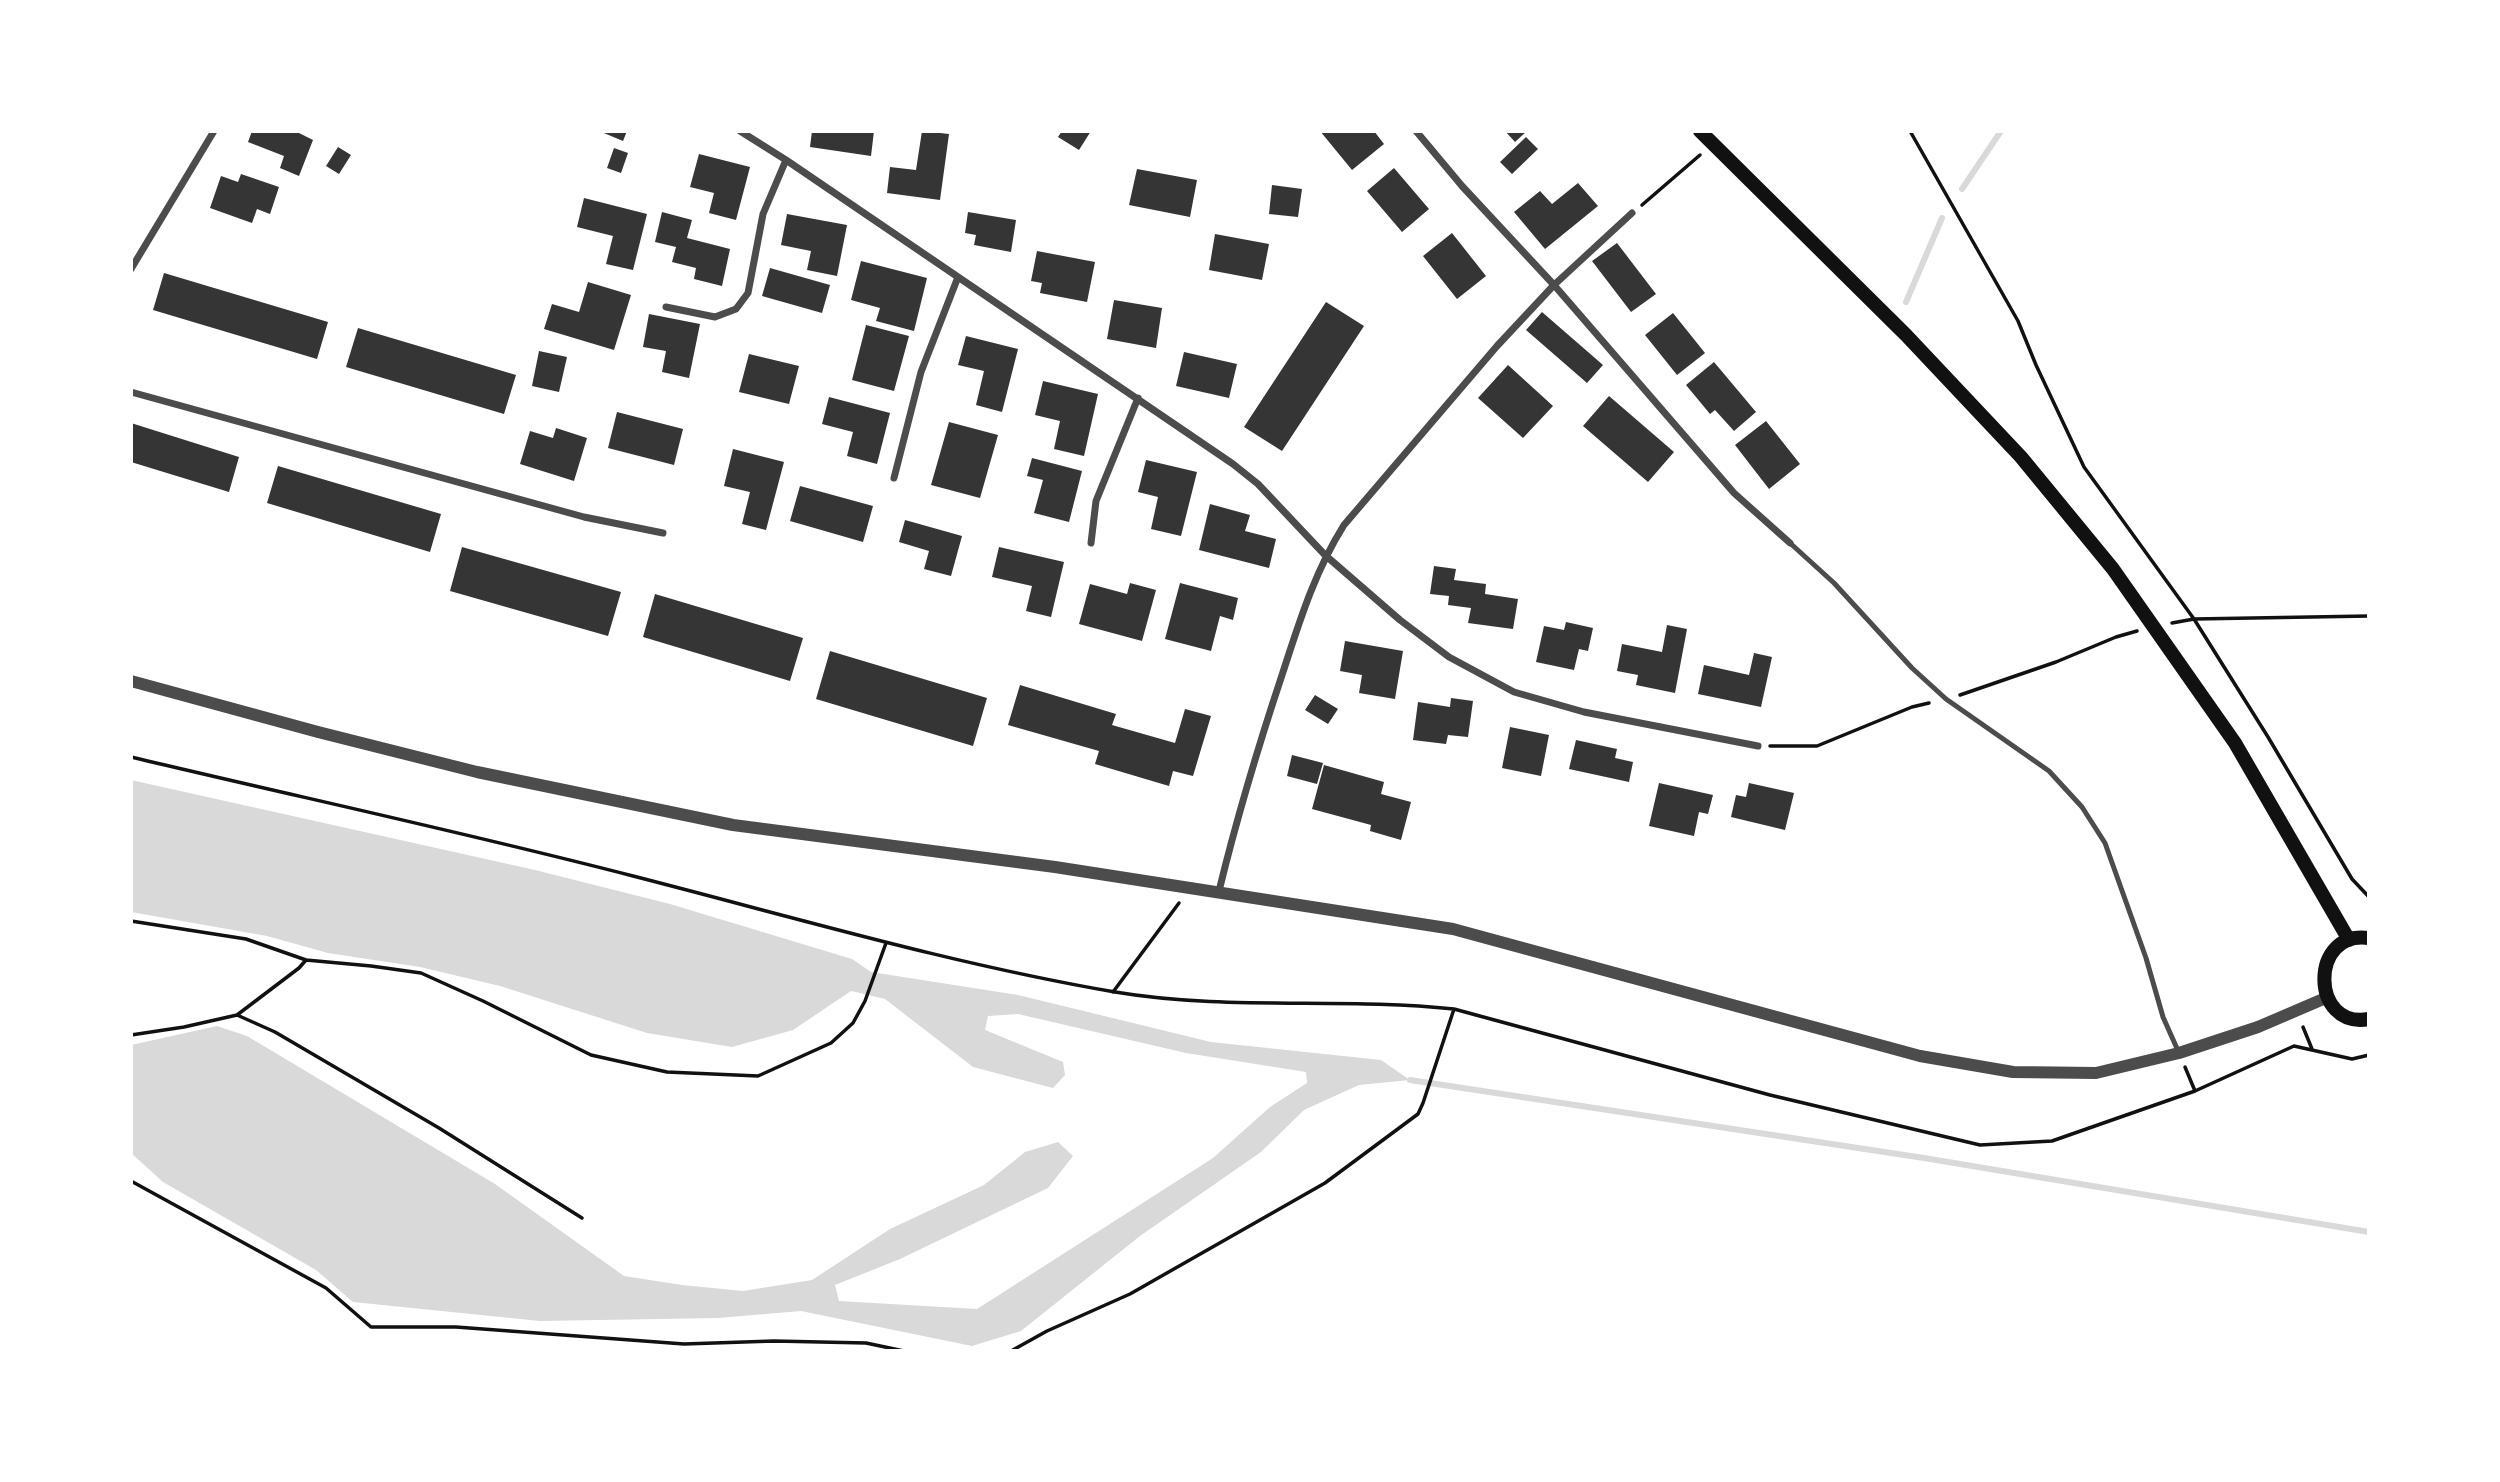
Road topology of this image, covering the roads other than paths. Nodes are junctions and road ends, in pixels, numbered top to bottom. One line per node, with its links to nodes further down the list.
1 (214, 131): 7 (street)
2 (740, 131): 5 (street)
3 (1416, 131): 9 (street)
4 (1700, 131): 22 (main road)
5 (786, 160): 8 (street); 10 (street)
6 (1632, 213): 9 (street)
7 (133, 264)
8 (958, 277): 12 (street); 13 (street)
9 (1554, 285): 15 (street); 17 (street)
10 (666, 307)
11 (131, 392): 14 (street)
12 (1138, 398): 16 (street); 17 (street)
13 (894, 478)
14 (663, 533)
15 (1790, 542): 25 (lane)
16 (1091, 543)
17 (1325, 555): 19 (street); 20 (street)
18 (131, 681): 20 (street)
19 (1758, 746)
20 (1219, 891): 25 (street)
21 (2369, 938): 22 (main road)
22 (2349, 940): 23 (main road)
23 (2328, 997): 24 (main road); 25 (street)
24 (2369, 1019)
25 (2179, 1054)

